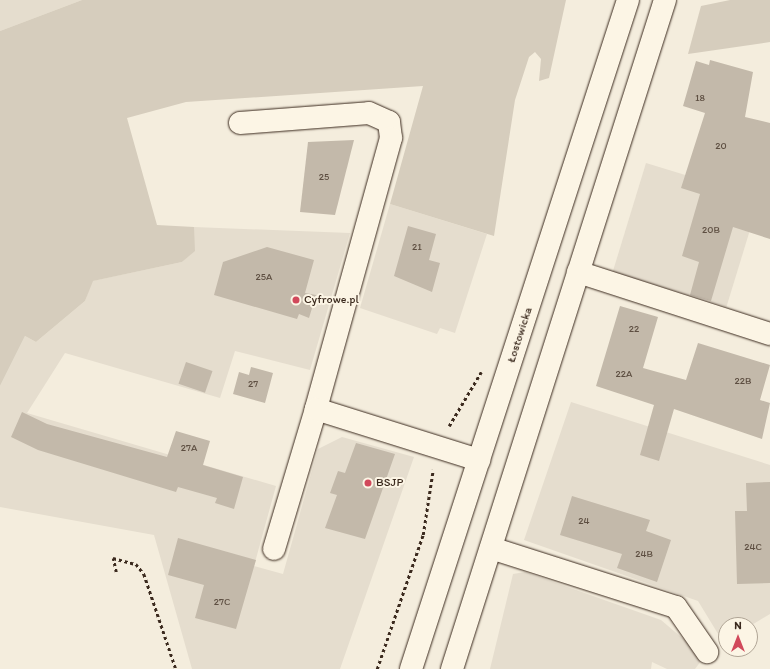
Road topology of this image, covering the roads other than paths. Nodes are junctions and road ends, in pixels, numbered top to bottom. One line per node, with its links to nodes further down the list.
1 (628, 0): 7 (main road, Łostowicka)
2 (665, 0): 4 (main road)
3 (240, 123): 6 (main road)
4 (578, 272): 5 (main road); 8 (main road)
5 (770, 334)
6 (316, 409): 7 (main road); 9 (main road)
7 (479, 460): 11 (main road, Łostowicka)
8 (491, 548): 10 (main road); 12 (main road)
9 (274, 549)
10 (707, 652)
11 (411, 669)
12 (452, 669)

